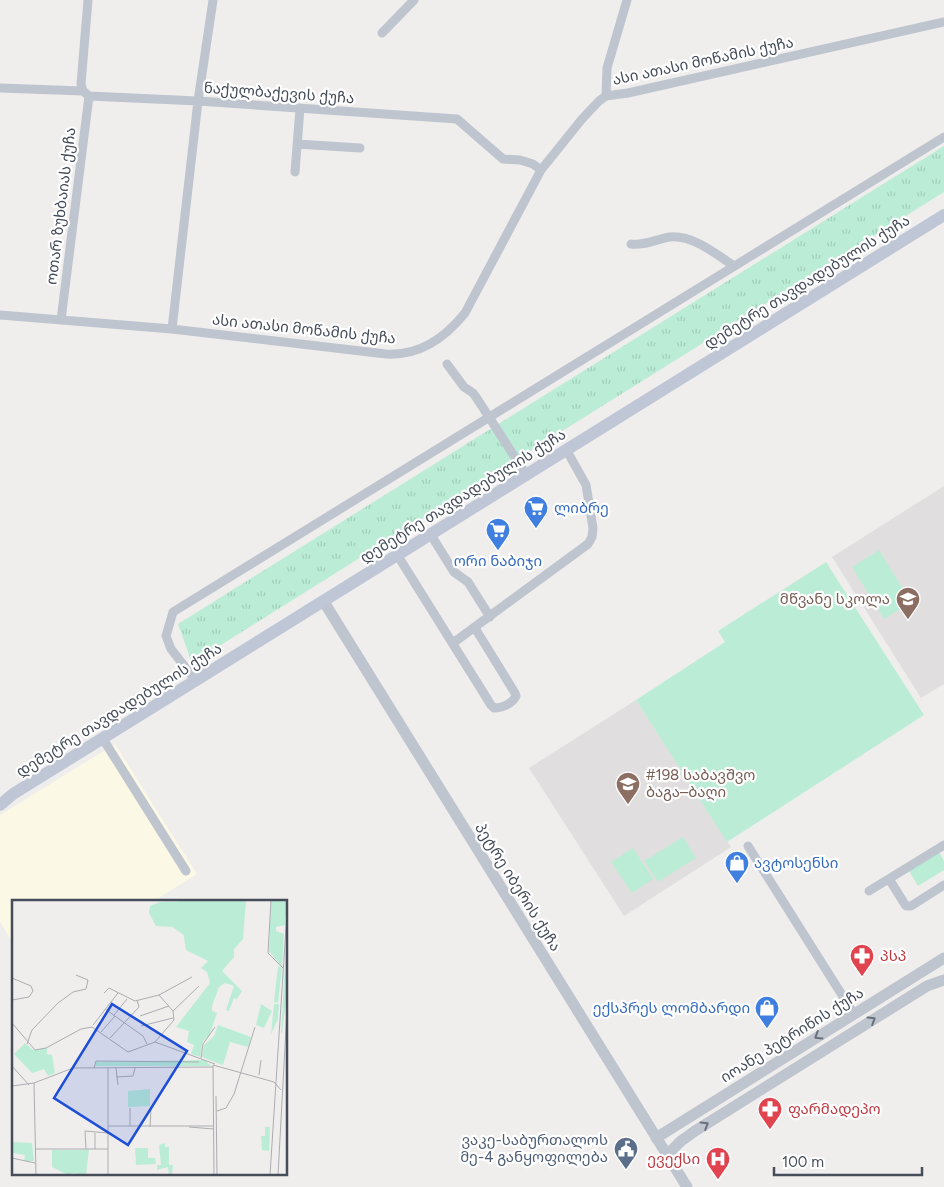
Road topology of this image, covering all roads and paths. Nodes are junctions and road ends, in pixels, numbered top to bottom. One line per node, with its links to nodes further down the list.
1 (88, 0): 8 (street, ოთარ ზუხბაიას ქუჩა)
2 (213, 0): 10 (street)
3 (414, 0): 6 (street)
4 (627, 0): 9 (street)
5 (944, 22): 9 (street, ასი ათასი მოწამის ქუჩა)
6 (382, 33)
7 (0, 88): 8 (street, ნაქულბაქევის ქუჩა)
8 (86, 93): 10 (street, ნაქულბაქევის ქუჩა); 21 (street, ოთარ ზუხბაიას ქუჩა)
9 (606, 96): 15 (street, ასი ათასი მოწამის ქუჩა)
10 (198, 101): 11 (street, ნაქულბაქევის ქუჩა); 22 (street)
11 (300, 108): 13 (street); 15 (street, ნაქულბაქევის ქუჩა)
12 (944, 137): 19 (street)
13 (297, 144): 14 (street); 16 (street)
14 (360, 148)
15 (541, 170): 22 (street, ასი ათასი მოწამის ქუჩა)
16 (295, 172)
17 (944, 215): 25 (main road, დემეტრე თავდადებულის ქუჩა)
18 (631, 244): 19 (street)
19 (734, 266): 24 (street)
20 (0, 315): 21 (street, ასი ათასი მოწამის ქუჩა)
21 (61, 320): 22 (street, ასი ათასი მოწამის ქუჩა)
22 (172, 329)
23 (447, 364): 24 (street)
24 (489, 417): 26 (street); 33 (street)
25 (567, 451): 26 (main road, დემეტრე თავდადებულის ქუჩა); 30 (street)
26 (527, 476): 27 (main road, დემეტრე თავდადებულის ქუჩა)
27 (431, 535): 28 (main road, დემეტრე თავდადებულის ქუჩა); 30 (street)
28 (398, 556): 29 (main road, დემეტრე თავდადებულის ქუჩა); 32 (street)
29 (324, 602): 33 (main road, დემეტრე თავდადებულის ქუჩა); 49 (street, პეტრე იბერის ქუჩა)
30 (490, 616): 31 (street)
31 (475, 628): 32 (street); 32 (street)
32 (453, 643)
33 (196, 681): 34 (main road, დემეტრე თავდადებულის ქუჩა)
34 (103, 740): 35 (main road, დემეტრე თავდადებულის ქუჩა); 38 (street)
35 (0, 805)
36 (944, 845): 39 (street)
37 (748, 846): 46 (street)
38 (186, 871)
39 (889, 879): 40 (street); 41 (street)
40 (944, 885)
41 (869, 891)
42 (940, 961): 43 (street, იოანე პეტრიწის ქუჩა); 44 (street)
43 (919, 974): 45 (street); 46 (street, იოანე პეტრიწის ქუჩა)
44 (944, 980): 45 (street, იოანე პეტრიწის ქუჩა)
45 (926, 986): 48 (street, იოანე პეტრიწის ქუჩა, one-way to 45)
46 (854, 1014): 47 (street, იოანე პეტრიწის ქუჩა)
47 (834, 1026): 48 (street); 49 (street, იოანე პეტრიწის ქუჩა, one-way to 49)
48 (842, 1039): 50 (street, იოანე პეტრიწის ქუჩა, one-way to 48)
49 (656, 1138): 50 (street, პეტრე იბერის ქუჩა)
50 (667, 1155): 51 (street, პეტრე იბერის ქუჩა)
51 (687, 1187)

